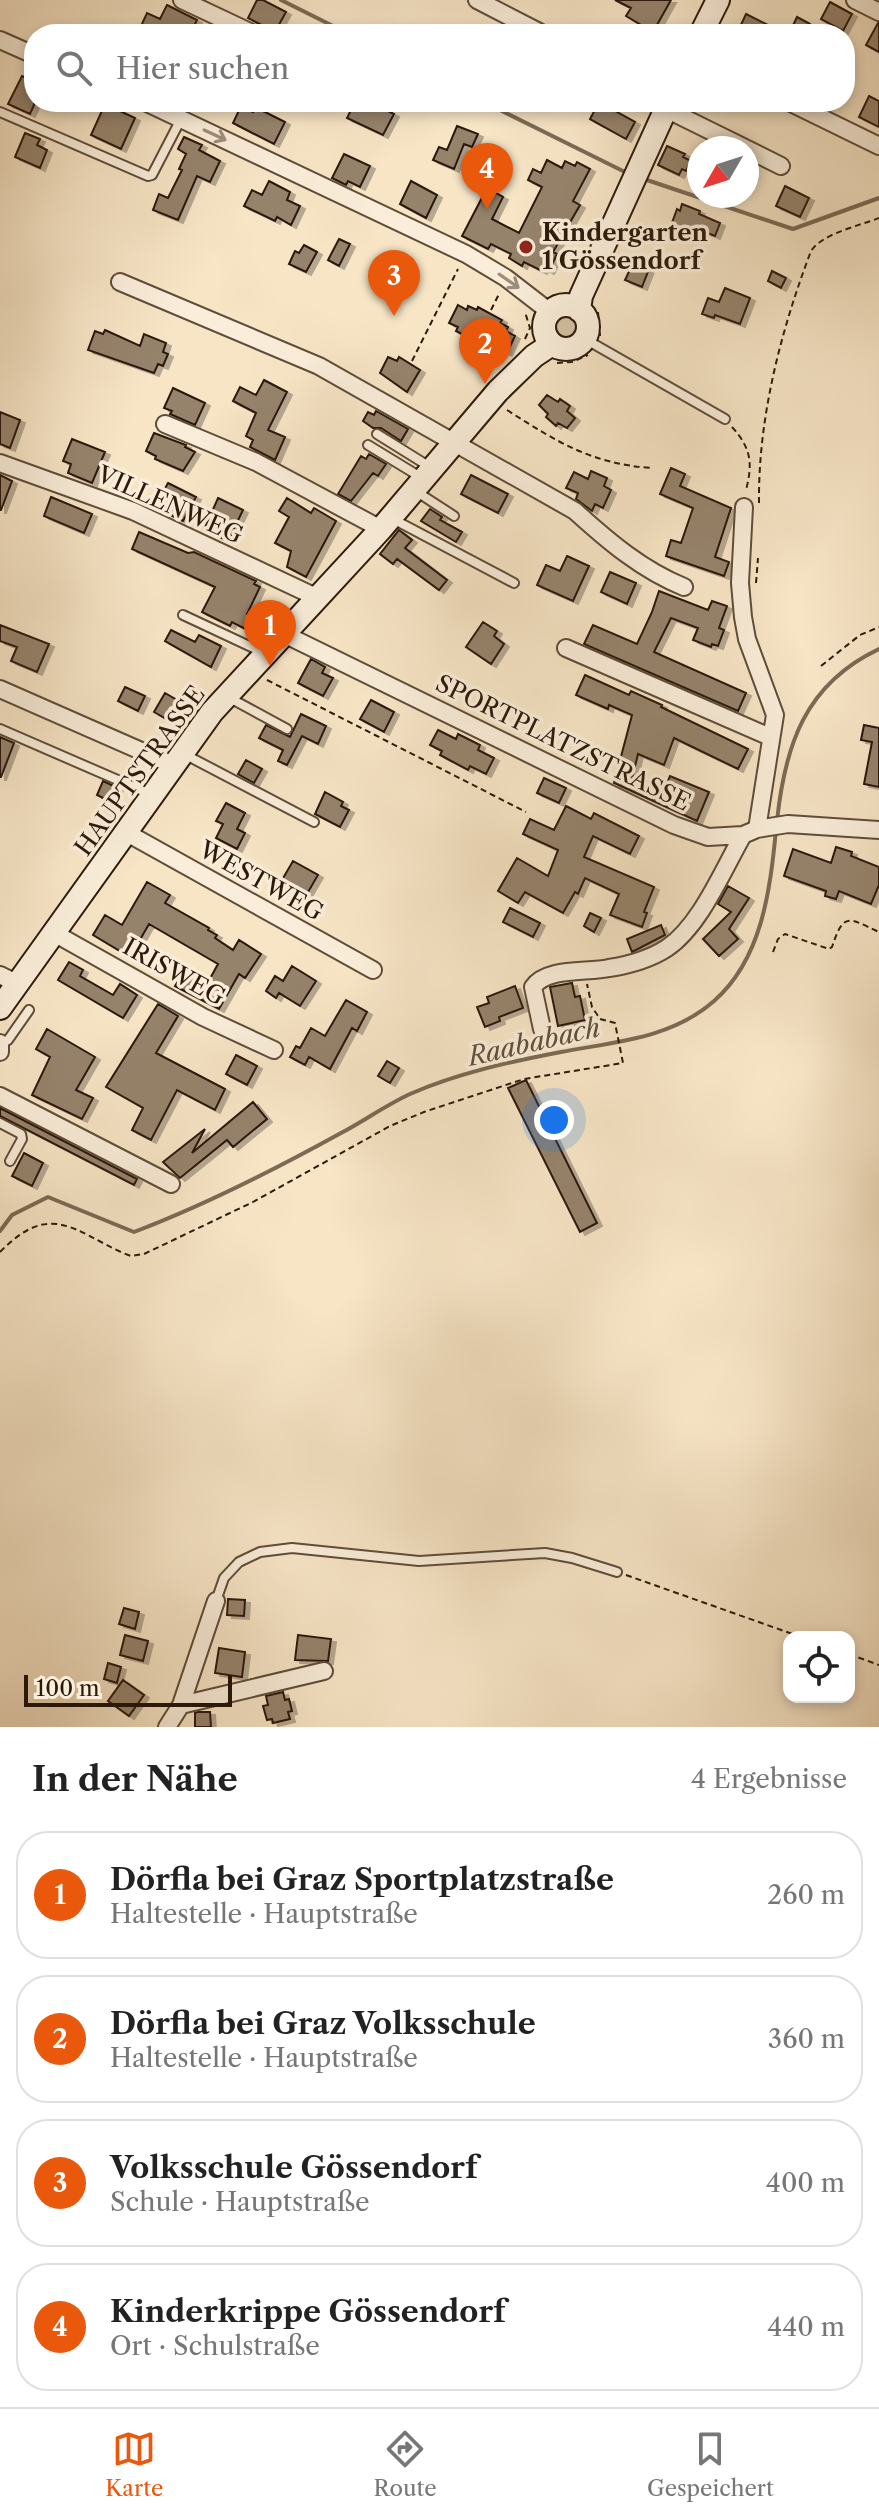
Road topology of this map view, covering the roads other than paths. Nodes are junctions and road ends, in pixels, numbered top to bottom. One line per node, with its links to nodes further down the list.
1 (182, 0): 6 (street)
2 (477, 0): 7 (street)
3 (718, 0): 8 (main road)
4 (855, 0): 5 (street)
5 (879, 12)
6 (233, 24)
7 (524, 24)
8 (706, 24)
9 (0, 40): 10 (street)
10 (24, 51)
11 (0, 112): 16 (lane)
12 (166, 112): 16 (street)
13 (665, 112): 22 (main road)
14 (679, 112): 17 (street)
15 (809, 112): 18 (street)
16 (181, 119): 23 (street, one-way to 23)
17 (722, 136)
18 (879, 146)
19 (759, 155): 20 (street)
20 (781, 166)
21 (120, 282): 29 (street)
22 (579, 310): 23 (main road); 24 (main road)
23 (550, 312): 25 (main road)
24 (585, 339): 25 (main road); 26 (lane)
25 (552, 344): 29 (main road, HAUPTSTRASSE)
26 (725, 419)
27 (165, 424): 35 (street)
28 (377, 434): 32 (lane)
29 (455, 443): 32 (main road, HAUPTSTRASSE); 37 (street)
30 (368, 445): 32 (lane)
31 (0, 463): 38 (street, VILLENWEG)
32 (424, 480): 34 (lane); 35 (main road, HAUPTSTRASSE)
33 (751, 511): 47 (street)
34 (454, 516)
35 (386, 524): 36 (lane); 38 (main road, HAUPTSTRASSE)
36 (514, 583)
37 (684, 587)
38 (318, 598): 40 (main road, HAUPTSTRASSE)
39 (183, 615): 42 (lane)
40 (286, 635): 42 (main road, HAUPTSTRASSE); 52 (street, SPORTPLATZSTRASSE)
41 (566, 648): 47 (street)
42 (267, 654): 44 (main road, HAUPTSTRASSE)
43 (0, 689): 48 (street)
44 (226, 697): 46 (lane); 48 (main road, HAUPTSTRASSE)
45 (0, 729): 49 (lane)
46 (287, 729)
47 (770, 737): 52 (street)
48 (178, 759): 49 (main road, HAUPTSTRASSE); 50 (lane)
49 (152, 796): 53 (main road, HAUPTSTRASSE)
50 (314, 822)
51 (877, 826): 52 (street, SPORTPLATZSTRASSE)
52 (756, 830): 59 (street)
53 (127, 833): 54 (main road, HAUPTSTRASSE); 55 (street, WESTWEG)
54 (54, 933): 56 (main road, HAUPTSTRASSE); 61 (street, IRISWEG)
55 (373, 970)
56 (9, 979): 57 (main road, HAUPTSTRASSE)
57 (0, 1008)
58 (29, 1010): 60 (lane)
59 (542, 1029)
60 (0, 1044): 62 (street)
61 (274, 1050)
62 (0, 1052)
63 (0, 1096): 66 (street)
64 (0, 1123): 65 (lane)
65 (10, 1161)
66 (171, 1184)
67 (617, 1572): 68 (lane)
68 (216, 1601): 70 (street)
69 (324, 1671): 70 (street)
70 (181, 1705): 71 (street)
71 (167, 1727)

